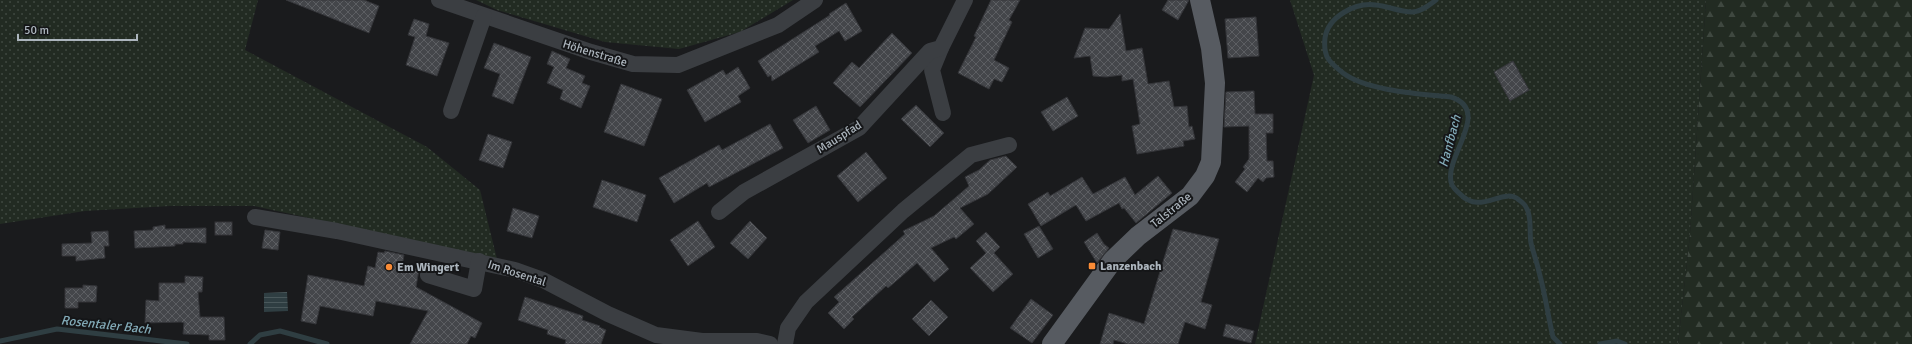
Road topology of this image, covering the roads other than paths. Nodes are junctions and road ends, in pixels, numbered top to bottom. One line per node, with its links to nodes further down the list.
1 (439, 0): 5 (street, Höhenstraße)
2 (815, 0): 5 (street, Höhenstraße)
3 (965, 0): 6 (street)
4 (1200, 0): 16 (main road, Talstraße)
5 (484, 16): 7 (street)
6 (941, 48): 8 (street); 10 (street, Mauspfad)
7 (451, 111)
8 (943, 113)
9 (1009, 145): 15 (street)
10 (718, 212)
11 (255, 217): 12 (street, Im Rosental)
12 (479, 261): 13 (street); 14 (street, Im Rosental)
13 (428, 275)
14 (770, 344)
15 (785, 344)
16 (1052, 344)

